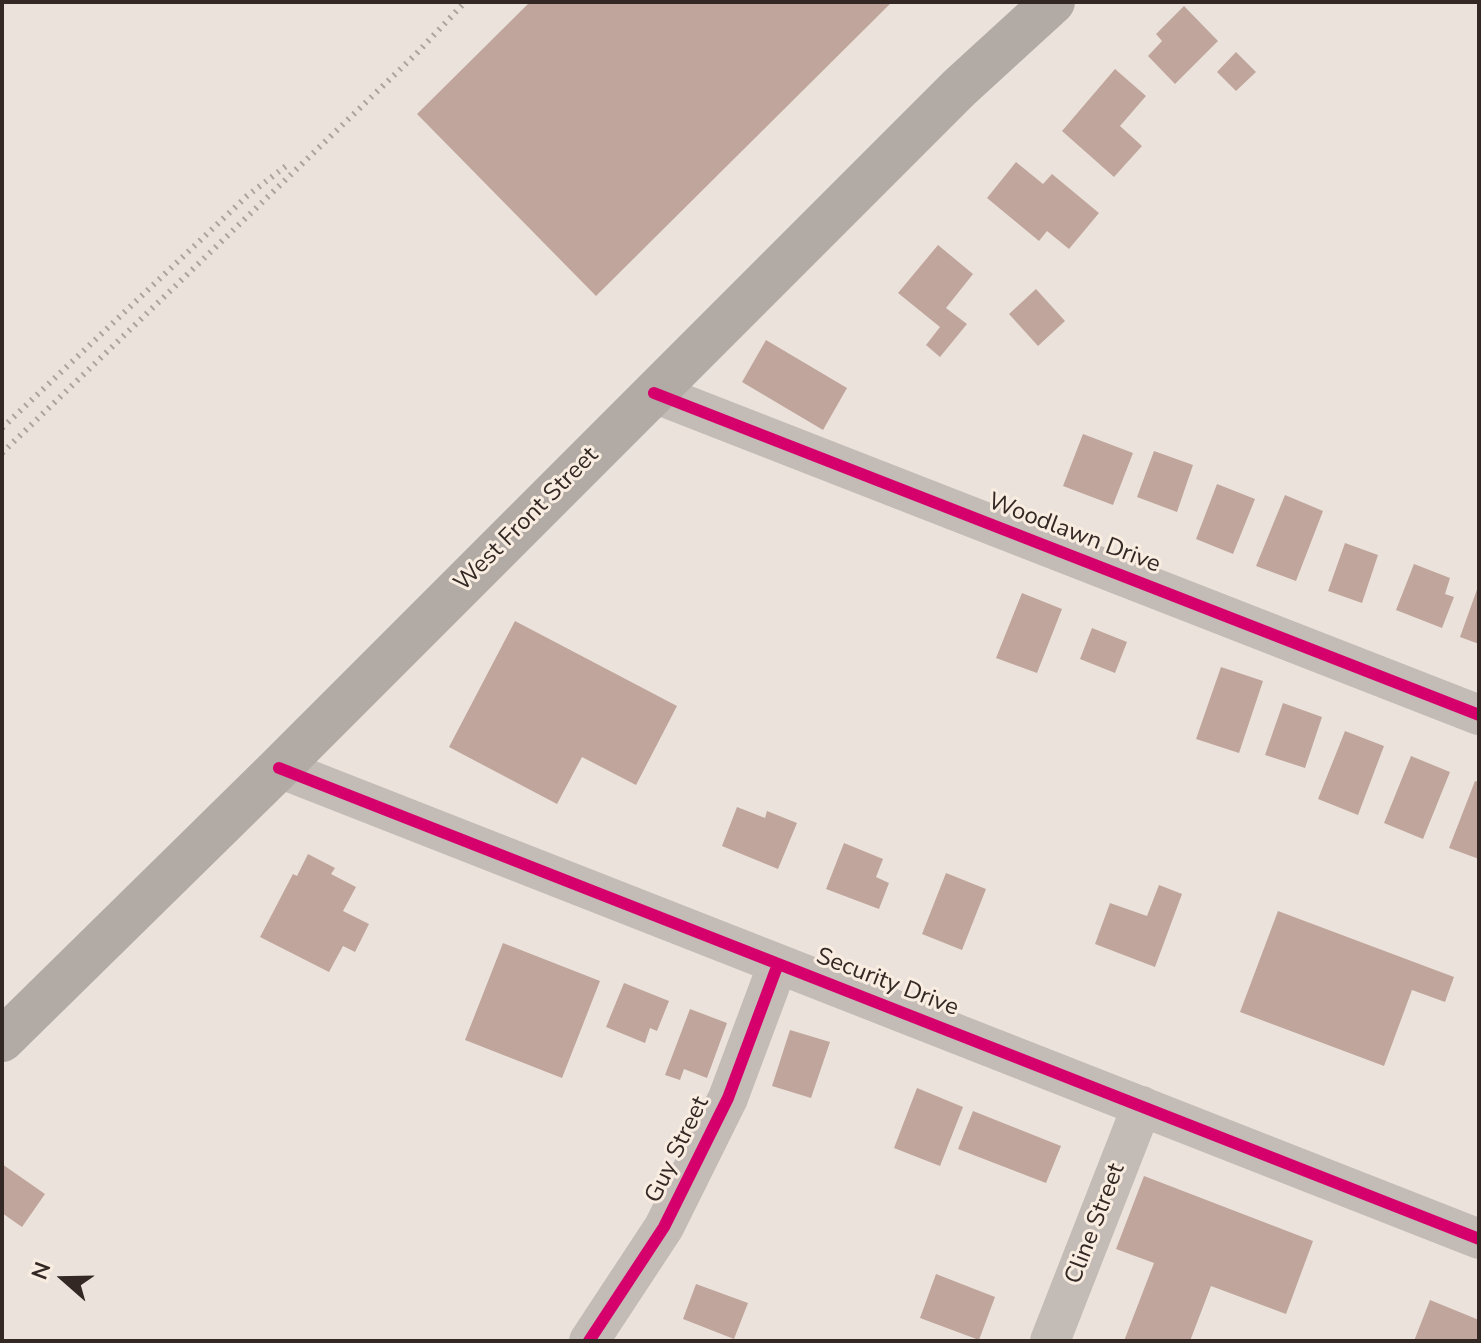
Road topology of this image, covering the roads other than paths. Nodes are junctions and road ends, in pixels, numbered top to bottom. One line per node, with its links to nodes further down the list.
1 (1053, 2): 2 (main road, West Front Street)
2 (654, 393): 3 (street, Woodlawn Drive); 4 (main road, West Front Street)
3 (1479, 715)
4 (279, 768): 5 (street, Security Drive); 6 (main road, West Front Street)
5 (778, 964): 7 (street, Security Drive); 9 (street, Guy Street)
6 (2, 1040)
7 (1142, 1106): 8 (street, Security Drive); 10 (street, Cline Street)
8 (1479, 1239)
9 (589, 1341)
10 (1050, 1341)

